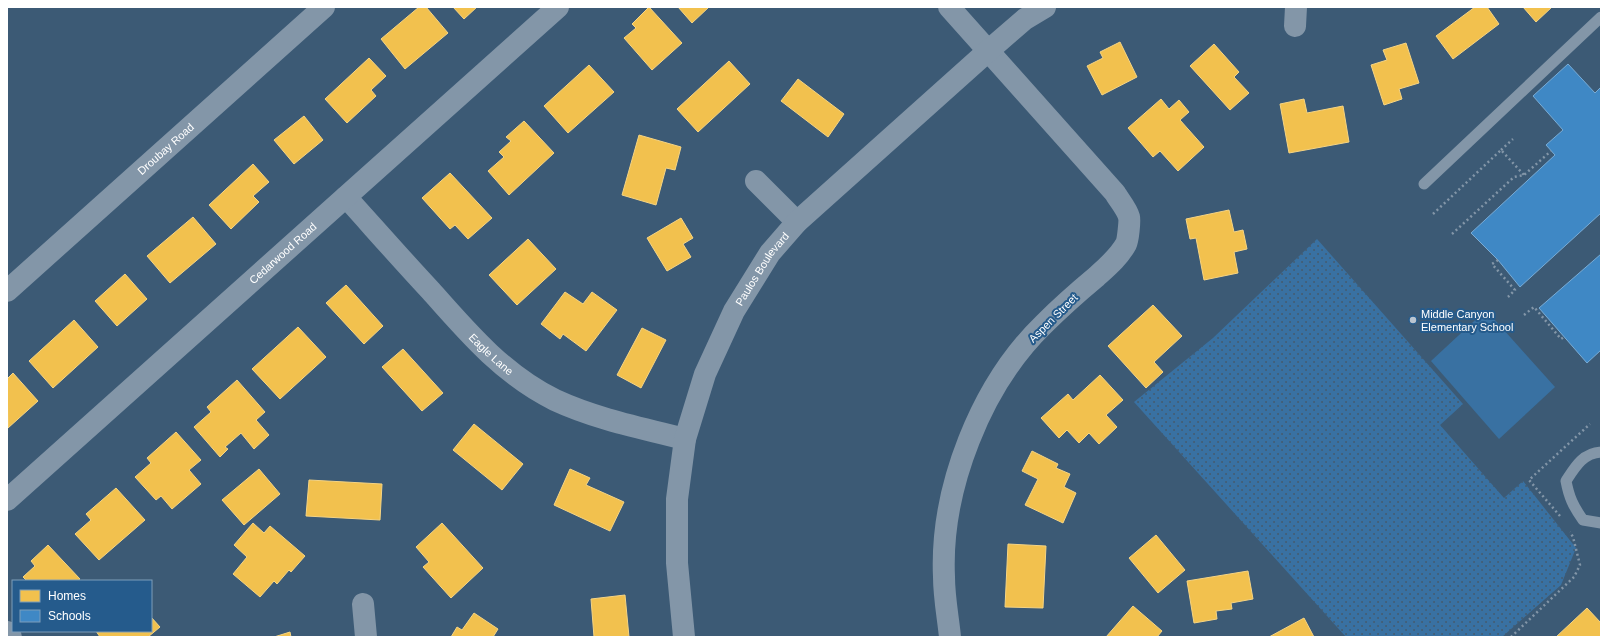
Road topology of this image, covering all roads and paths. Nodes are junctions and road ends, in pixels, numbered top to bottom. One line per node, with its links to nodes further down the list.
1 (324, 7): 18 (street, Droubay Road)
2 (558, 7): 13 (street, Cedarwood Road)
3 (948, 7): 6 (street, Aspen Street)
4 (1045, 7): 6 (street, Paulos Boulevard)
5 (1601, 17): 12 (lane)
6 (988, 51): 15 (street, Paulos Boulevard); 34 (street, Aspen Street)
7 (1513, 139): 8 (path)
8 (1501, 150): 10 (path); 14 (path)
9 (1551, 151): 10 (path)
10 (1524, 175): 16 (path)
11 (756, 181): 15 (street)
12 (1424, 184)
13 (346, 197): 23 (street, Eagle Lane); 25 (street, Cedarwood Road)
14 (1433, 214)
15 (797, 222): 23 (street, Paulos Boulevard)
16 (1452, 234)
17 (1498, 260): 19 (path)
18 (7, 291)
19 (1508, 297)
20 (1524, 315): 21 (path)
21 (1564, 337)
22 (1590, 424): 26 (path)
23 (685, 439): 33 (street, Paulos Boulevard)
24 (1601, 452): 27 (lane)
25 (7, 500)
26 (1565, 522)
27 (1601, 523)
28 (1568, 527): 35 (path)
29 (363, 604): 32 (street)
30 (7, 632): 31 (street)
31 (11, 637)
32 (366, 637)
33 (684, 637)
34 (950, 637)
35 (1511, 637)

